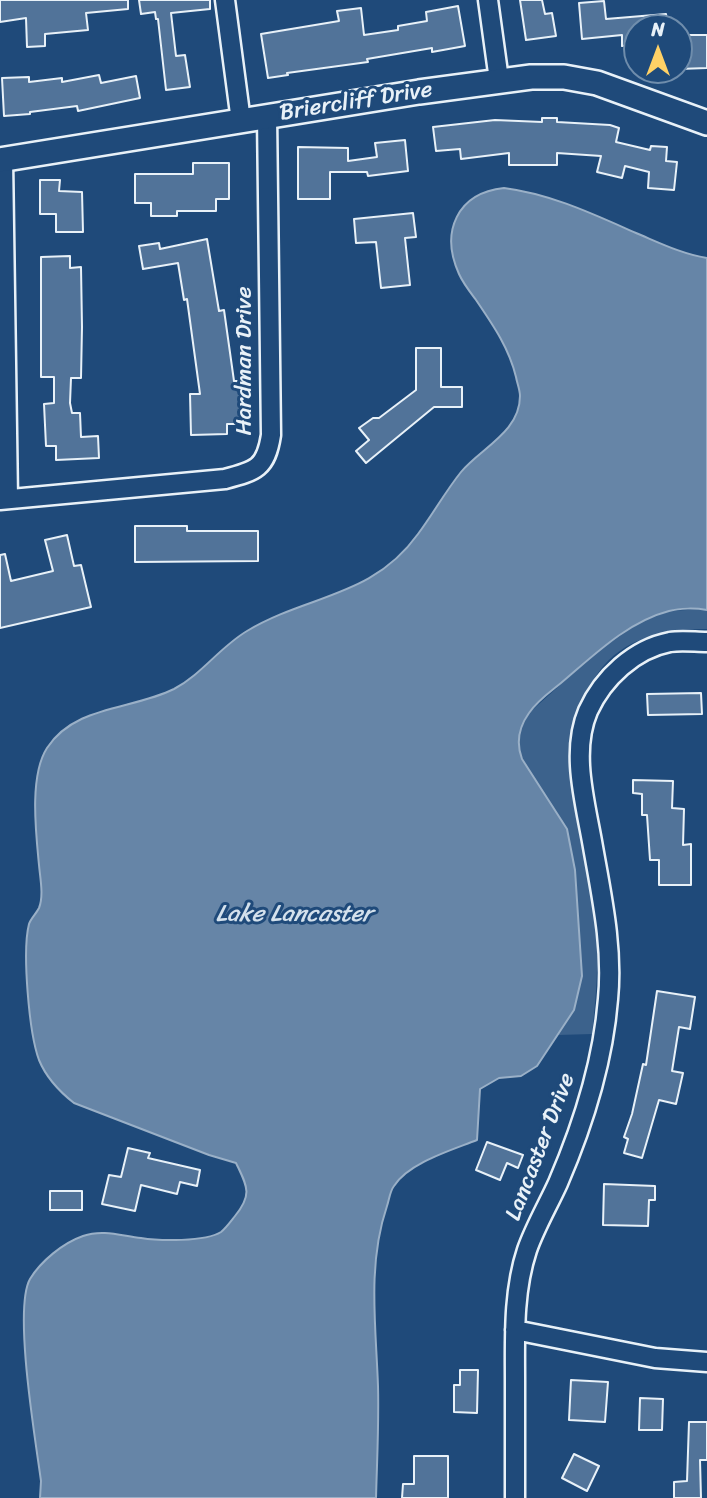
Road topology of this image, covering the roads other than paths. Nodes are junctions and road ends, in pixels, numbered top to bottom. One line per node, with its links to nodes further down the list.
1 (225, 0): 5 (street)
2 (488, 0): 3 (street)
3 (499, 80): 4 (street, Briercliff Drive); 6 (street, Briercliff Drive)
4 (267, 116): 5 (street, Briercliff Drive); 8 (street, Hardman Drive)
5 (241, 121): 7 (street, Briercliff Drive)
6 (707, 123)
7 (2, 160): 8 (street)
8 (4, 500)
9 (707, 642): 10 (street, Lancaster Drive)
10 (515, 1330): 11 (street); 12 (street, Lancaster Drive)
11 (707, 1362)
12 (515, 1493): 13 (street)
13 (531, 1498)

